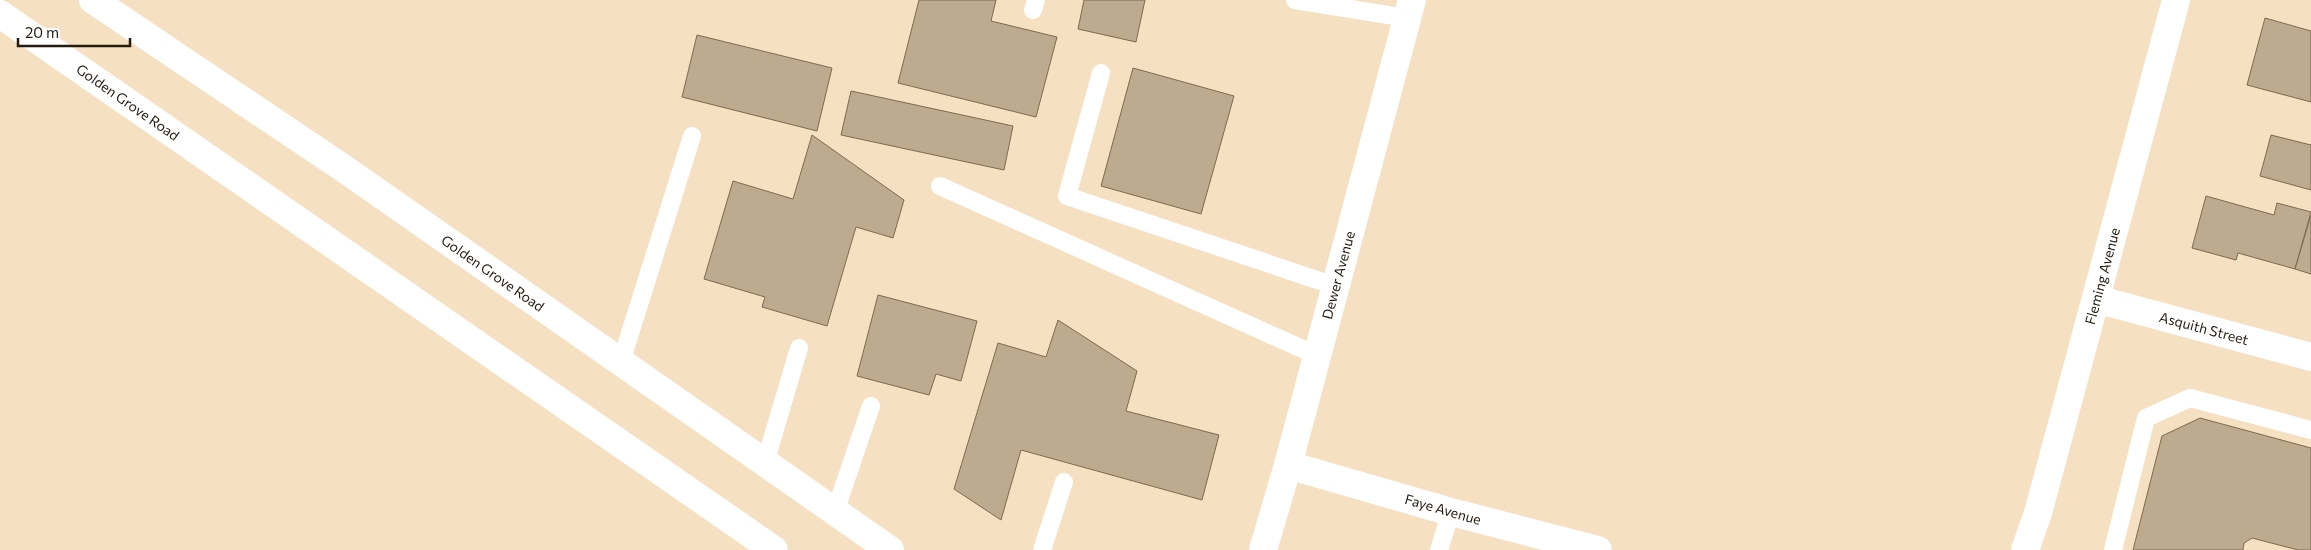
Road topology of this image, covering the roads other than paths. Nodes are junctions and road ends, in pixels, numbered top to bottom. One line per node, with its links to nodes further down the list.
1 (93, 0): 14 (main road, Golden Grove Road)
2 (1295, 0): 4 (lane)
3 (2176, 0): 10 (main road, Fleming Avenue)
4 (1410, 9): 9 (main road, Dewer Avenue)
5 (0, 14): 22 (main road, Golden Grove Road)
6 (1101, 73): 9 (lane)
7 (692, 136): 14 (lane)
8 (940, 186): 12 (lane)
9 (1335, 286): 12 (main road, Dewer Avenue)
10 (2096, 299): 13 (main road, Asquith Street); 28 (main road, Fleming Avenue)
11 (800, 348): 17 (lane)
12 (1318, 356): 18 (main road, Dewer Avenue)
13 (2311, 357)
14 (621, 362): 17 (main road, Golden Grove Road)
15 (870, 406): 20 (lane)
16 (2311, 430): 29 (lane)
17 (765, 463): 20 (main road, Golden Grove Road)
18 (1288, 465): 21 (main road, Faye Avenue); 25 (main road, Dewer Avenue)
19 (1064, 482): 24 (lane)
20 (835, 512): 23 (main road, Golden Grove Road)
21 (1450, 512): 26 (lane); 27 (main road, Faye Avenue)
22 (774, 550)
23 (890, 550)
24 (1042, 550)
25 (1263, 550)
26 (1439, 550)
27 (1598, 550)
28 (2025, 550)
29 (2113, 550)

